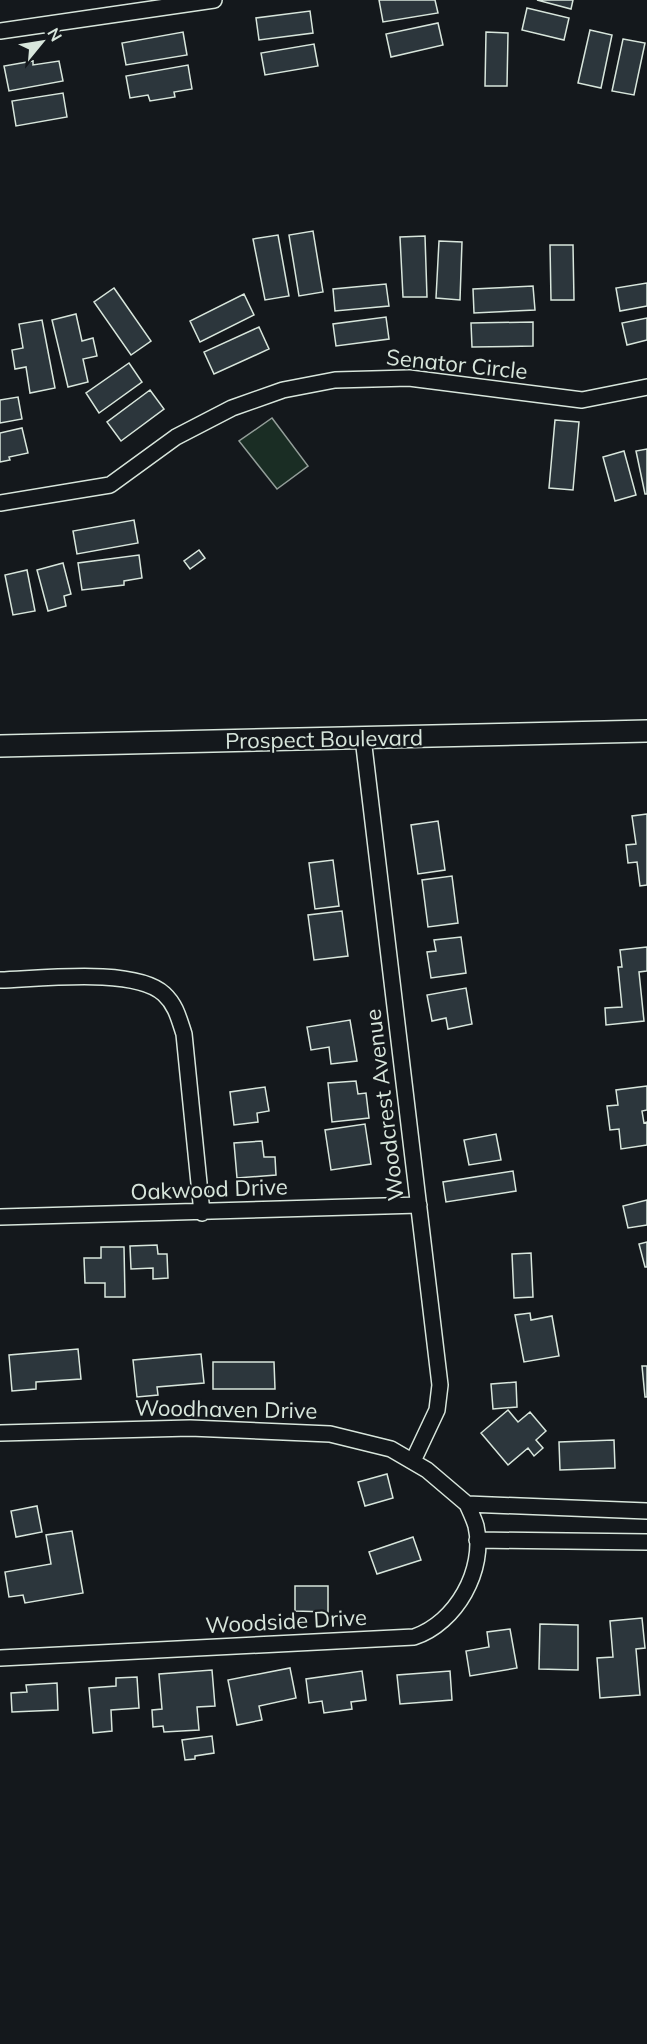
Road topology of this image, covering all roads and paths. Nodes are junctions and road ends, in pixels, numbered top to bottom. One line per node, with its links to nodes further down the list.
1 (214, 0): 2 (street)
2 (0, 31)
3 (647, 387): 4 (street, Senator Circle)
4 (0, 503)
5 (647, 731): 6 (main road, Prospect Boulevard)
6 (363, 738): 7 (main road, Prospect Boulevard); 9 (street, Woodcrest Avenue)
7 (0, 746)
8 (0, 980): 10 (street)
9 (419, 1205): 10 (street, Oakwood Drive); 13 (street, Woodcrest Avenue)
10 (202, 1213): 11 (street, Oakwood Drive)
11 (0, 1217)
12 (0, 1432): 13 (street, Woodhaven Drive)
13 (413, 1461): 14 (street, Woodhaven Drive)
14 (466, 1504): 15 (street); 16 (street, Woodside Drive)
15 (647, 1511)
16 (477, 1540): 17 (street); 18 (street, Woodside Drive)
17 (647, 1542)
18 (0, 1658)

